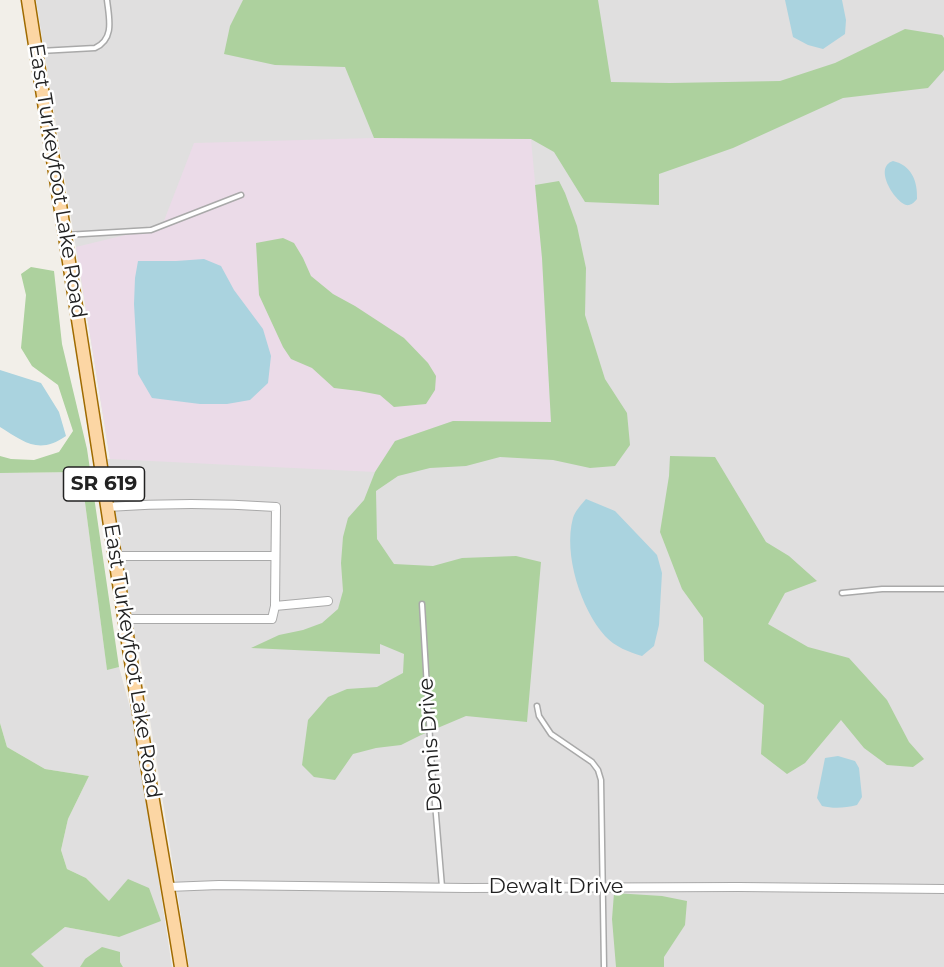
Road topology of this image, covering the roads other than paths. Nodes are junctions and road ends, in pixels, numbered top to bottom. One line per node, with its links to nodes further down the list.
1 (28, 0): 3 (main road, East Turkeyfoot Lake Road / SR 619)
2 (107, 0): 3 (lane)
3 (36, 51): 5 (main road, East Turkeyfoot Lake Road / SR 619)
4 (241, 195): 5 (lane)
5 (66, 235): 6 (main road, East Turkeyfoot Lake Road / SR 619)
6 (107, 507): 7 (main road, East Turkeyfoot Lake Road / SR 619); 8 (street)
7 (116, 556): 8 (street); 14 (main road, East Turkeyfoot Lake Road / SR 619)
8 (275, 556): 13 (street)
9 (944, 589): 10 (lane)
10 (842, 593)
11 (328, 602): 13 (street)
12 (422, 604): 17 (lane, Dennis Drive)
13 (275, 606): 14 (street)
14 (125, 619): 16 (main road, East Turkeyfoot Lake Road / SR 619)
15 (537, 706): 18 (lane)
16 (168, 887): 17 (street, Dewalt Drive); 20 (main road, East Turkeyfoot Lake Road / SR 619)
17 (442, 887): 18 (street, Dewalt Drive)
18 (602, 887): 19 (street, Dewalt Drive); 21 (lane)
19 (944, 889)
20 (181, 967)
21 (604, 967)

